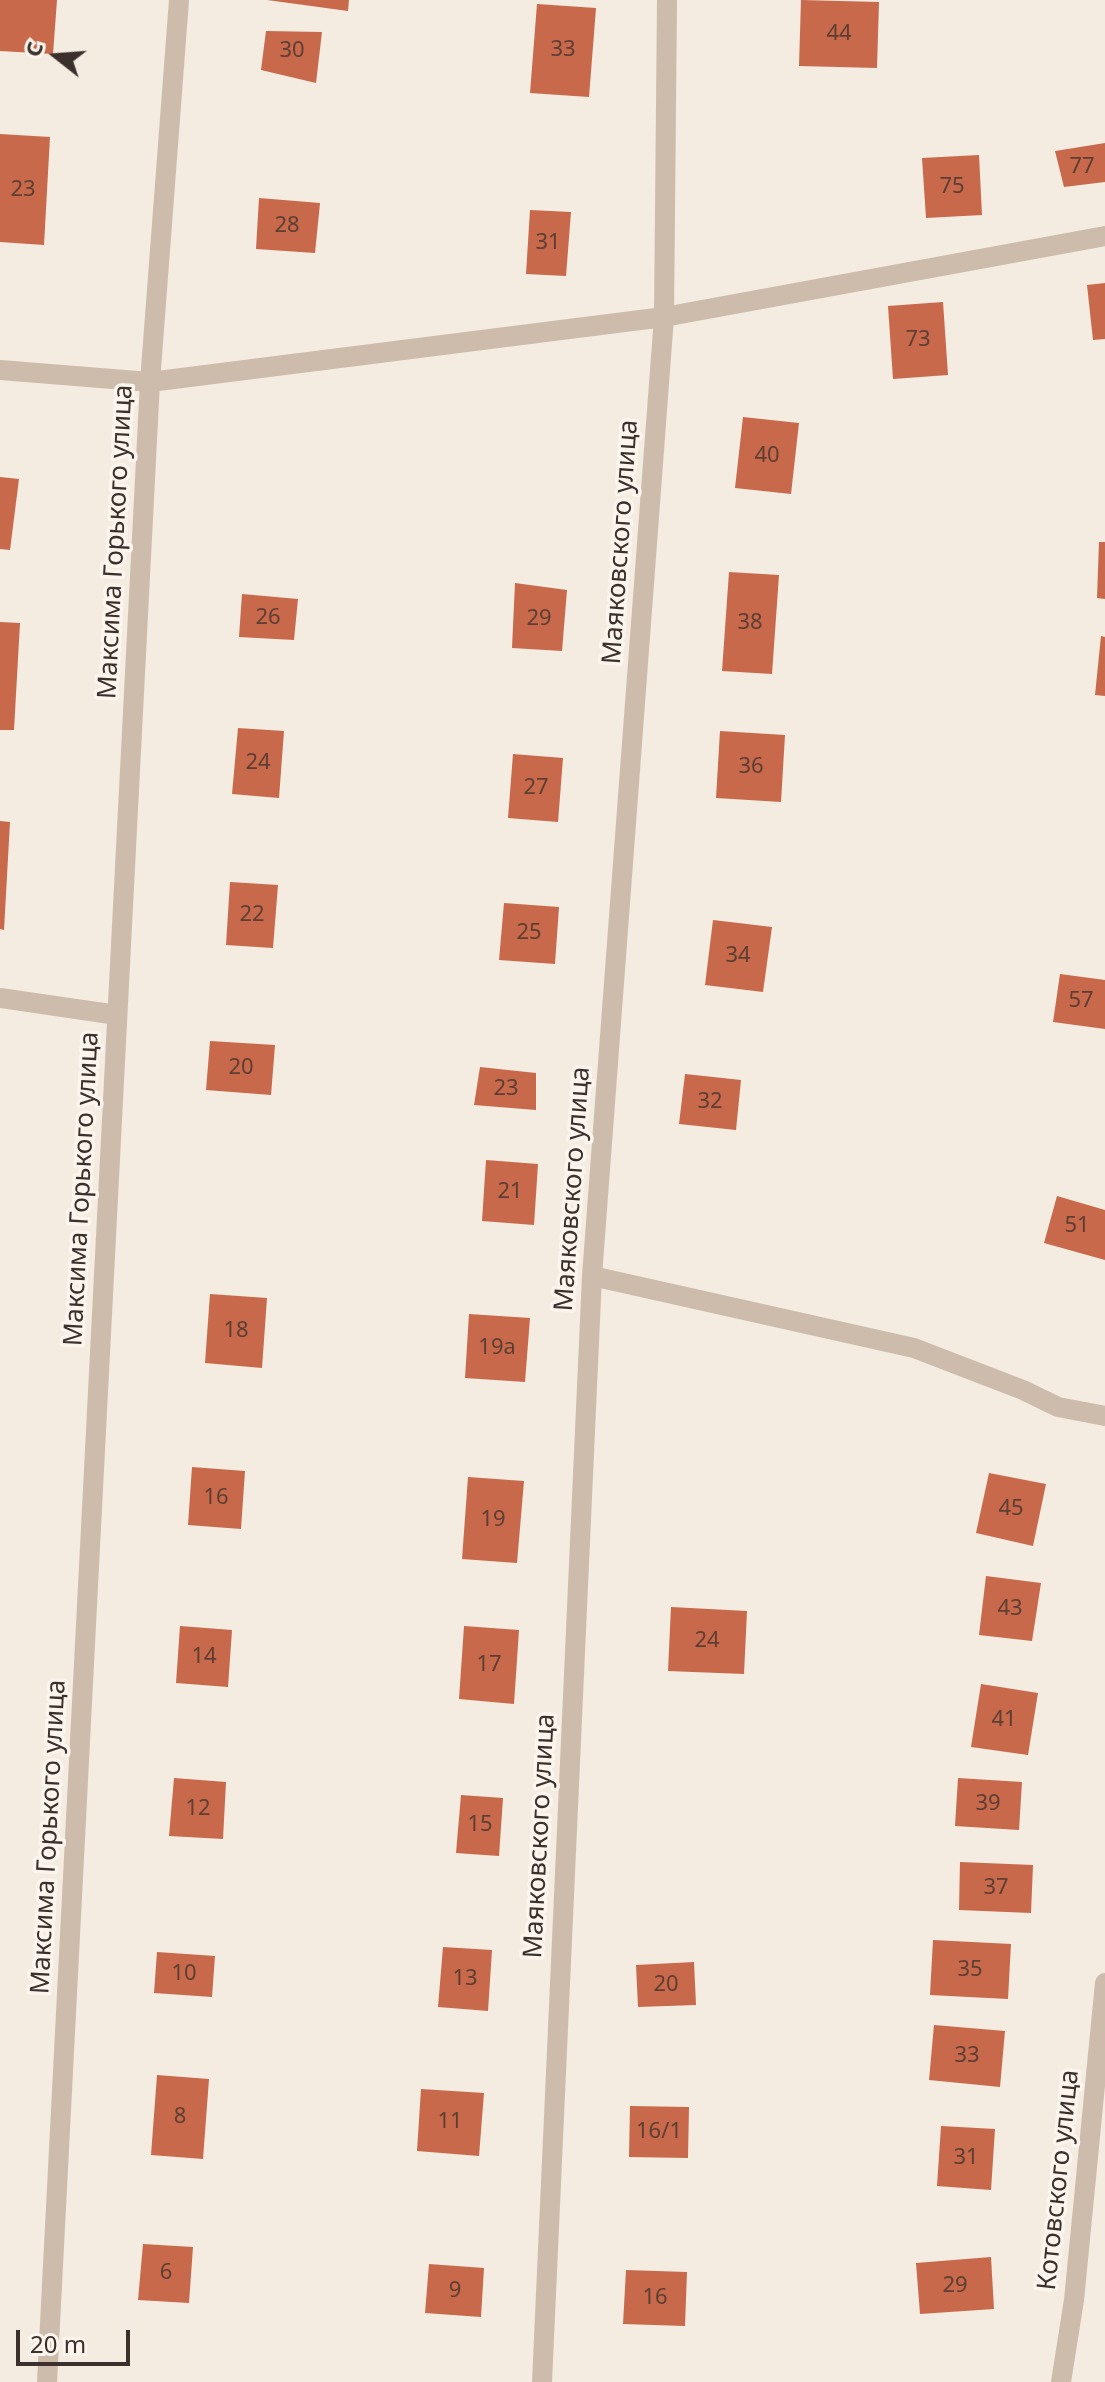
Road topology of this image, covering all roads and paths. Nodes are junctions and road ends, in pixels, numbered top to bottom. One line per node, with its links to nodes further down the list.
1 (179, 0): 6 (street, Максима Горького улица)
2 (667, 0): 4 (street, Маяковского улица)
3 (1105, 236): 4 (street)
4 (664, 317): 6 (street); 9 (street, Маяковского улица)
5 (0, 370): 6 (street)
6 (150, 382): 8 (street, Максима Горького улица)
7 (0, 998): 8 (street)
8 (117, 1015): 12 (street, Максима Горького улица)
9 (592, 1276): 10 (street); 13 (street, Маяковского улица)
10 (1105, 1416)
11 (1105, 1983): 14 (street, Котовского улица)
12 (47, 2382)
13 (542, 2382)
14 (1061, 2382)

